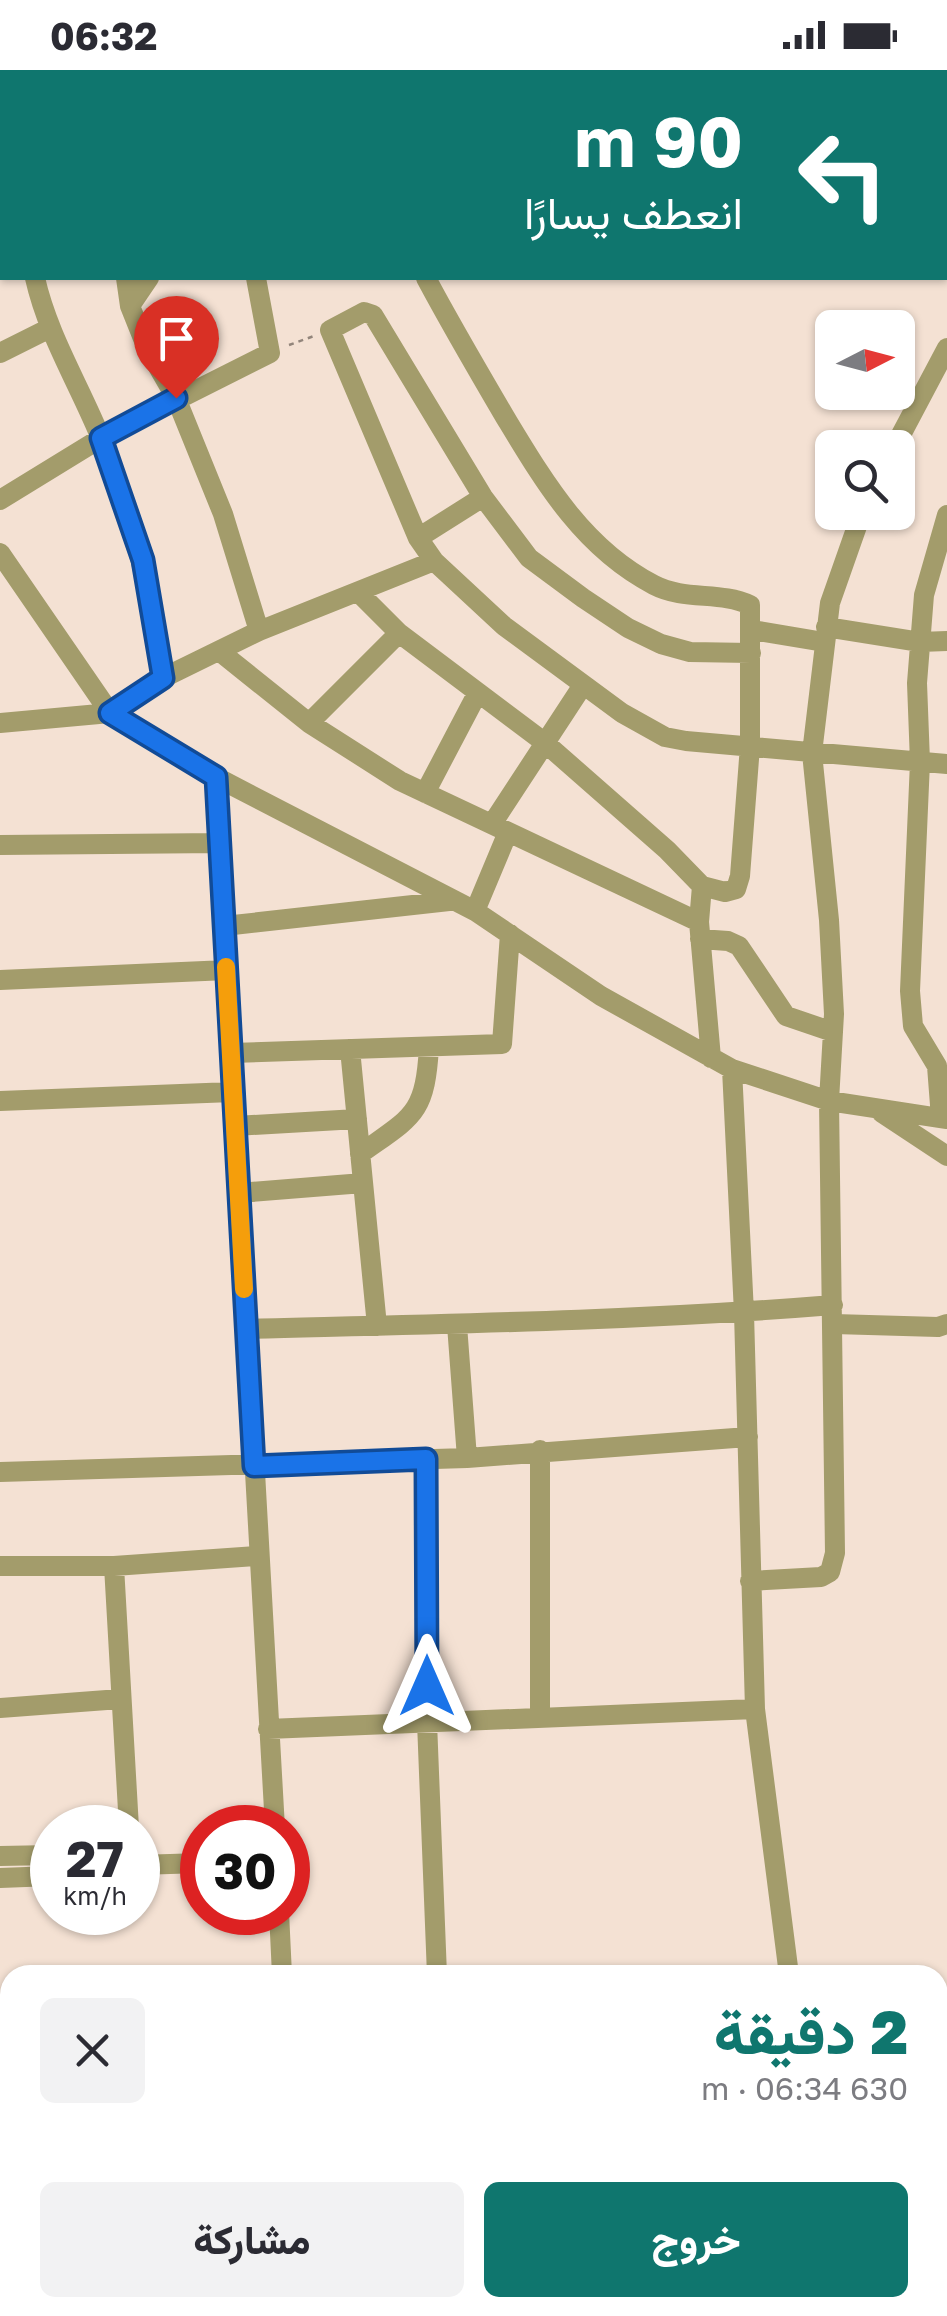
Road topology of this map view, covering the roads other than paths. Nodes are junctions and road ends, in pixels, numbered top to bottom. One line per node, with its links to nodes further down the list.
1 (36, 280): 7 (street)
2 (126, 280): 6 (street)
3 (148, 280): 6 (street)
4 (256, 280): 10 (street)
5 (427, 280): 21 (street)
6 (130, 306): 10 (street)
7 (50, 328): 9 (street); 12 (street)
8 (947, 348): 11 (street)
9 (0, 352)
10 (176, 398): 12 (street); 22 (street)
11 (904, 430)
12 (101, 438): 14 (street); 29 (street)
13 (483, 497): 17 (street); 17 (street); 28 (street)
14 (0, 500)
15 (947, 515): 26 (street)
16 (856, 530): 24 (street)
17 (418, 538): 19 (street)
18 (0, 553): 32 (street)
19 (434, 561): 20 (street); 30 (street)
20 (360, 593): 22 (street); 23 (street)
21 (752, 630): 24 (street); 28 (street)
22 (259, 632): 27 (street)
23 (399, 634): 31 (street); 33 (street)
24 (825, 634): 26 (street); 37 (street)
25 (947, 641): 26 (street)
26 (920, 642): 38 (street)
27 (219, 651): 29 (street); 33 (street)
28 (751, 653): 36 (street)
29 (163, 678): 32 (street)
30 (584, 684): 35 (street); 36 (street)
31 (477, 694): 35 (street); 41 (street)
32 (110, 713): 34 (street); 40 (street)
33 (309, 722): 41 (street)
34 (0, 723)
35 (544, 742): 42 (street); 45 (street)
36 (750, 746): 37 (street); 45 (street)
37 (812, 753): 38 (street); 53 (street)
38 (920, 762): 39 (street); 57 (street)
39 (947, 764)
40 (216, 777): 43 (street); 46 (street)
41 (425, 793): 42 (street)
42 (500, 828): 47 (street); 49 (street)
43 (220, 844): 44 (street); 48 (street)
44 (0, 845)
45 (702, 886): 49 (street)
46 (451, 901): 47 (street); 48 (street)
47 (475, 912): 50 (street)
48 (224, 926): 51 (street)
49 (700, 930): 53 (street); 59 (street)
50 (510, 934): 55 (street); 59 (street)
51 (226, 970): 52 (street); 58 (street)
52 (0, 980)
53 (833, 1032): 63 (street)
54 (947, 1038): 57 (street)
55 (429, 1047): 56 (street); 68 (street)
56 (350, 1049): 58 (street); 66 (street)
57 (929, 1051): 65 (street)
58 (231, 1053): 61 (street)
59 (712, 1058): 60 (street)
60 (732, 1069): 63 (street); 72 (street)
61 (232, 1092): 62 (street); 67 (street)
62 (0, 1101)
63 (829, 1101): 64 (street); 73 (street)
64 (878, 1111): 65 (street); 69 (street)
65 (944, 1118)
66 (357, 1119): 67 (street); 68 (street)
67 (235, 1126): 71 (street)
68 (360, 1154): 70 (street)
69 (947, 1156)
70 (363, 1183): 71 (street); 76 (street)
71 (239, 1193): 77 (street)
72 (744, 1313): 73 (street); 75 (street); 78 (street)
73 (833, 1315): 74 (street); 87 (street)
74 (947, 1324)
75 (458, 1325): 76 (street); 80 (street)
76 (377, 1326): 77 (street)
77 (246, 1329): 82 (street)
78 (748, 1437): 79 (street); 87 (street)
79 (540, 1450): 80 (street); 91 (street)
80 (468, 1458): 81 (street)
81 (426, 1459): 82 (street); 92 (street)
82 (254, 1466): 83 (street); 84 (street)
83 (0, 1472)
84 (257, 1556): 86 (street); 93 (street)
85 (0, 1566): 86 (street)
86 (114, 1566): 88 (street)
87 (750, 1581): 90 (street)
88 (120, 1699): 89 (street); 94 (street)
89 (0, 1708)
90 (755, 1709): 91 (street); 103 (street)
91 (540, 1715): 92 (street)
92 (427, 1722): 93 (street); 102 (street)
93 (268, 1729): 95 (street)
94 (127, 1805)
95 (273, 1805)
96 (30, 1855): 97 (street)
97 (0, 1856)
98 (30, 1877): 99 (street)
99 (0, 1878)
100 (280, 1935): 101 (street)
101 (282, 1965)
102 (437, 1965)
103 (788, 1965)

